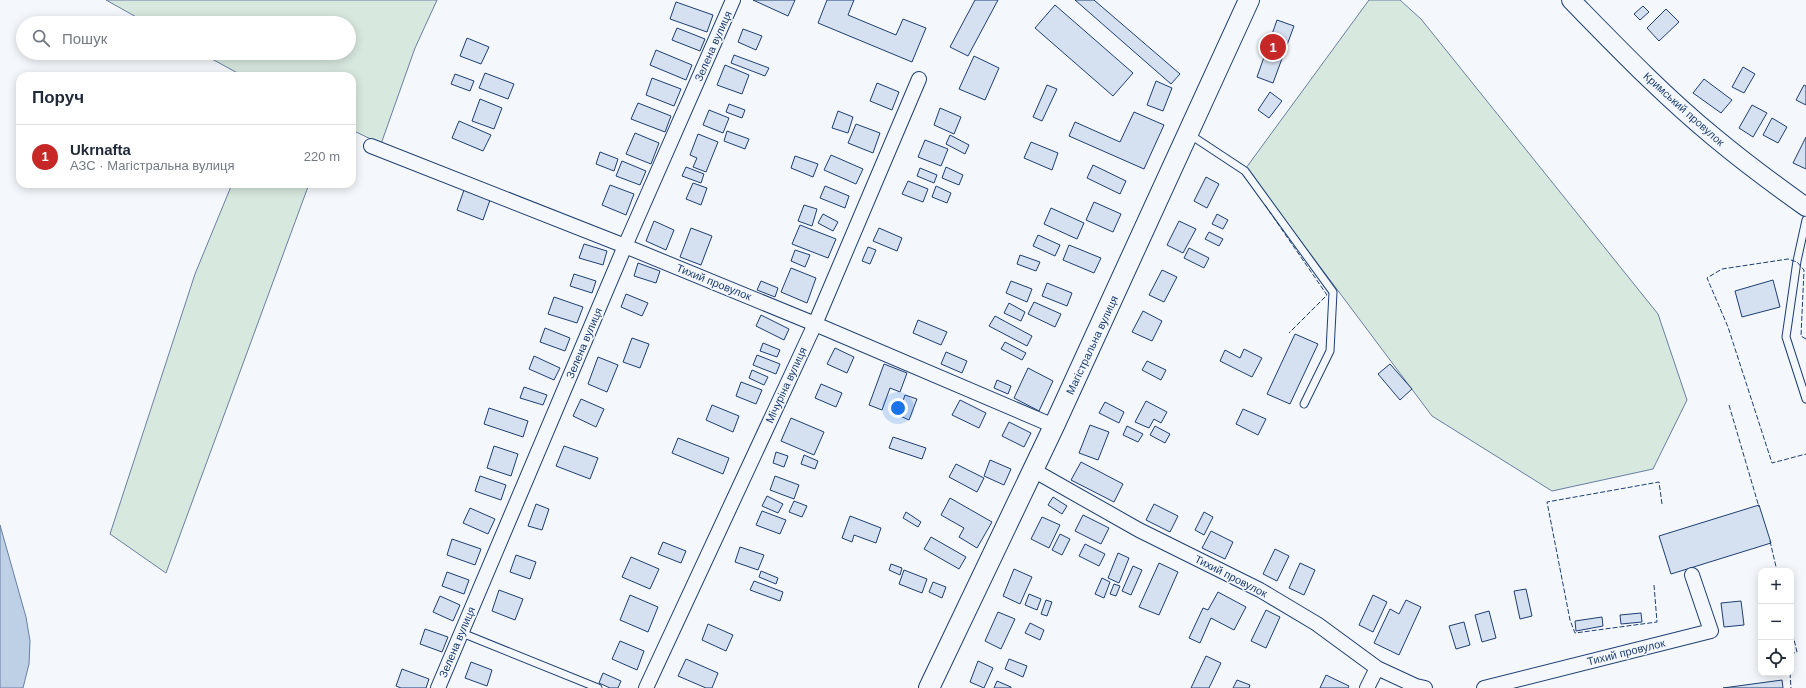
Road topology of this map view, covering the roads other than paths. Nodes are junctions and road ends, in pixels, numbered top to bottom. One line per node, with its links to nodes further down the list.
1 (733, 0): 9 (street, Зелена вулиця)
2 (1249, 0): 5 (main road, Магістральна вулиця)
3 (1571, 0): 7 (street, Кримський провулок)
4 (919, 79): 10 (street, Мічуріна вулиця)
5 (1189, 134): 12 (lane); 13 (main road, Магістральна вулиця)
6 (371, 146): 9 (street, Тихий провулок)
7 (1806, 208)
8 (1806, 220): 11 (lane)
9 (625, 246): 10 (street, Тихий провулок); 16 (street, Зелена вулиця)
10 (815, 324): 13 (street, Тихий провулок); 20 (street, Мічуріна вулиця)
11 (1806, 399)
12 (1304, 404)
13 (1054, 426): 14 (main road, Магістральна вулиця)
14 (1033, 470): 17 (street, Тихий провулок); 21 (main road, Магістральна вулиця)
15 (1692, 575): 24 (street, Тихий провулок)
16 (462, 633): 18 (street, Зелена вулиця); 19 (lane)
17 (1377, 668): 22 (street); 23 (street, Тихий провулок)
18 (438, 688)
19 (598, 688)
20 (646, 688)
21 (929, 688)
22 (1367, 688)
23 (1425, 688)
24 (1484, 688)

